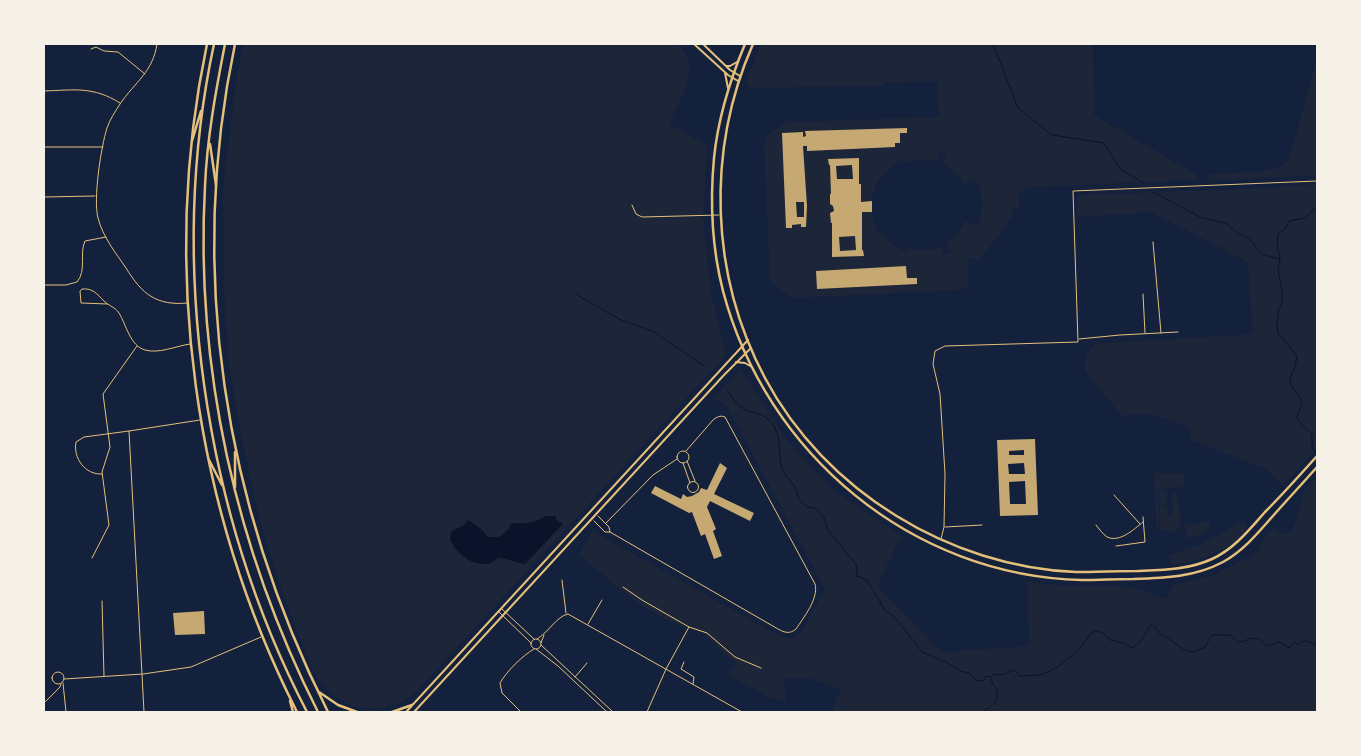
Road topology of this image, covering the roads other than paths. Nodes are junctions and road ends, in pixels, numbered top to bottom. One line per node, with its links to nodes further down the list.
1 (157, 44): 15 (street)
2 (207, 44): 24 (main road)
3 (214, 44): 22 (main road)
4 (225, 44): 23 (main road)
5 (236, 44): 28 (main road)
6 (694, 44): 13 (main road)
7 (703, 44): 12 (main road)
8 (745, 44): 11 (main road)
9 (753, 44): 16 (main road)
10 (91, 49): 15 (street)
11 (737, 62): 12 (main road); 14 (main road)
12 (725, 66): 14 (main road)
13 (724, 71): 17 (main road); 19 (main road)
14 (733, 72): 16 (main road); 17 (main road)
15 (145, 74): 21 (street)
16 (740, 76): 18 (main road)
17 (732, 78): 18 (main road); 19 (main road)
18 (738, 81): 33 (main road)
19 (729, 89): 32 (main road)
20 (44, 91): 21 (street)
21 (121, 103): 26 (street)
22 (204, 103): 24 (main road); 68 (main road)
23 (210, 140): 28 (main road); 69 (main road)
24 (192, 141): 38 (main road)
25 (44, 147): 26 (street)
26 (103, 147): 30 (street)
27 (1317, 181): 43 (street)
28 (216, 185): 56 (main road)
29 (44, 196): 30 (street)
30 (96, 196): 34 (street)
31 (632, 205): 32 (street)
32 (713, 215): 33 (street); 47 (main road)
33 (720, 215): 44 (main road)
34 (106, 237): 36 (street); 38 (street)
35 (1153, 242): 42 (street)
36 (44, 285)
37 (1143, 294): 41 (street)
38 (188, 303): 45 (main road)
39 (107, 304): 39 (street); 46 (street)
40 (1178, 332): 42 (street)
41 (1145, 333): 42 (street); 43 (street)
42 (1161, 333)
43 (1078, 339): 79 (street)
44 (748, 340): 47 (main road); 48 (main road)
45 (191, 344): 46 (street); 52 (main road)
46 (137, 346): 54 (street)
47 (742, 346): 49 (main road); 66 (main road)
48 (751, 348): 49 (main road); 81 (main road)
49 (745, 353): 50 (main road); 51 (main road)
50 (736, 362): 51 (main road); 67 (main road)
51 (752, 367): 62 (main road)
52 (201, 420): 53 (street); 59 (main road)
53 (129, 431): 54 (street); 108 (street)
54 (108, 435): 63 (street); 63 (street)
55 (686, 451): 58 (street); 60 (street); 80 (street)
56 (235, 452): 69 (main road); 116 (main road)
57 (1317, 456): 81 (main road)
58 (677, 459): 61 (street); 75 (street)
59 (209, 460): 68 (main road); 96 (main road)
60 (687, 461): 61 (street); 64 (street)
61 (682, 463): 65 (street)
62 (1317, 467)
63 (103, 474): 83 (street)
64 (695, 481): 65 (street); 65 (street)
65 (690, 482)
66 (615, 485): 67 (main road); 88 (main road)
67 (619, 489): 90 (main road)
68 (224, 490): 124 (main road)
69 (235, 491): 125 (main road)
70 (1114, 495): 76 (street)
71 (598, 516): 75 (street)
72 (1143, 517): 74 (street)
73 (594, 521): 80 (street)
74 (1143, 522): 76 (street); 82 (street)
75 (606, 523): 80 (street)
76 (1140, 524): 78 (street)
77 (982, 525): 79 (street)
78 (1096, 525)
79 (944, 527): 81 (street)
80 (610, 532)
81 (941, 540)
82 (1116, 546)
83 (92, 558)
84 (562, 580): 91 (street)
85 (623, 587): 94 (street)
86 (602, 600): 93 (street)
87 (102, 601): 109 (street)
88 (501, 608): 89 (main road); 90 (street)
89 (498, 611): 92 (street); 112 (main road)
90 (506, 613): 92 (main road); 97 (street)
91 (566, 614): 93 (street); 95 (street)
92 (503, 616): 99 (street); 115 (main road)
93 (587, 625): 107 (street)
94 (689, 626): 106 (street); 107 (street)
95 (545, 635): 98 (street); 100 (street)
96 (262, 637): 108 (street); 117 (main road)
97 (534, 639): 98 (street); 99 (street)
98 (538, 639): 100 (street)
99 (530, 642): 101 (street)
100 (541, 644): 102 (street); 110 (street)
101 (531, 646): 102 (street); 103 (street)
102 (535, 649): 103 (street); 132 (street)
103 (528, 653): 131 (street)
104 (684, 662): 114 (street)
105 (587, 664): 110 (street)
106 (761, 668)
107 (666, 669): 114 (street); 134 (street)
108 (143, 674): 109 (street); 121 (street)
109 (104, 676): 111 (street)
110 (575, 677): 133 (street)
111 (64, 679): 113 (street); 113 (street)
112 (434, 681): 115 (main road); 119 (main road)
113 (62, 683): 118 (street); 120 (street)
114 (693, 684): 135 (street)
115 (439, 685): 130 (main road)
116 (317, 690): 126 (main road); 127 (main road)
117 (289, 697): 122 (main road); 123 (main road)
118 (44, 703)
119 (412, 705): 128 (main road); 129 (main road)
120 (66, 712)
121 (144, 712)
122 (293, 712)
123 (297, 712)
124 (307, 712)
125 (318, 712)
126 (328, 712)
127 (357, 712)
128 (392, 712)
129 (406, 712)
130 (414, 712)
131 (521, 712)
132 (607, 712)
133 (613, 712)
134 (647, 712)
135 (742, 712)

